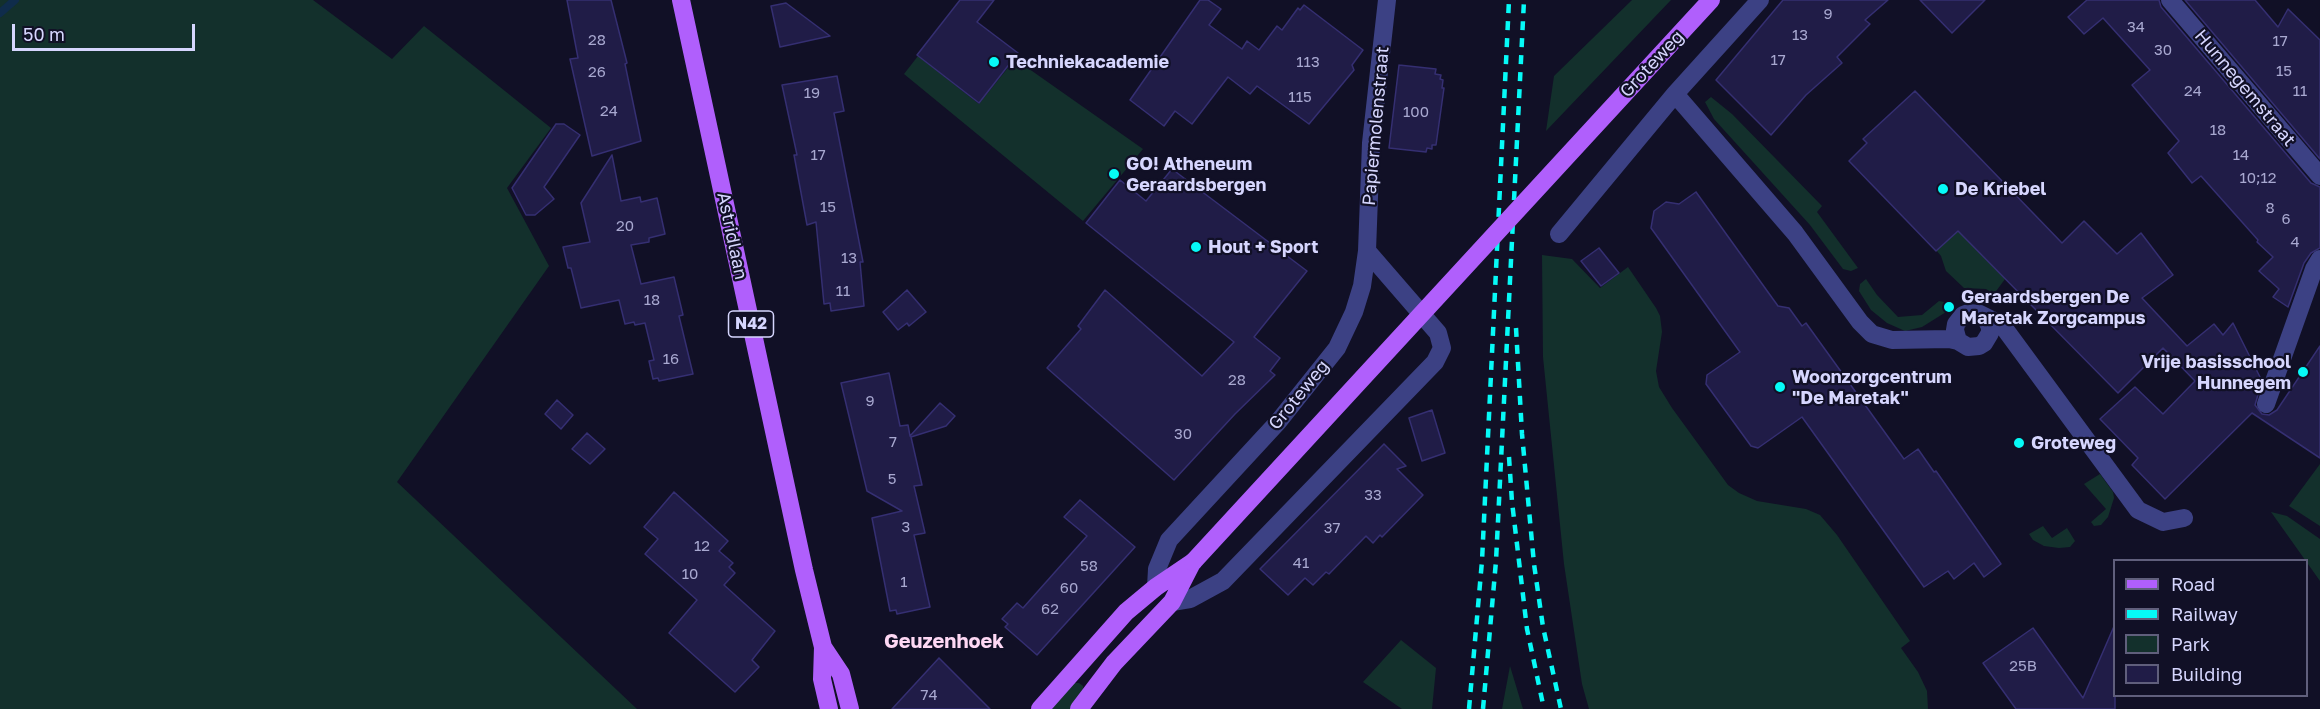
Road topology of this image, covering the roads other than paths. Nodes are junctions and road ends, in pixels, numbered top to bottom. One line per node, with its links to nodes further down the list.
1 (681, 0): 20 (main road, Astridlaan / N42)
2 (1387, 0): 9 (street, Papiermolenstraat)
3 (1711, 0): 17 (main road, Groteweg, bridge)
4 (1760, 0): 6 (street, Groteweg)
5 (2170, 0): 7 (street, Hunnegemstraat)
6 (1675, 94): 8 (street, Groteweg); 12 (street, Groteweg)
7 (2320, 176)
8 (1559, 234)
9 (1367, 251): 18 (street, Groteweg); 19 (street, Groteweg)
10 (2320, 259): 15 (street)
11 (1985, 317): 12 (street, Groteweg); 13 (street); 14 (street)
12 (1957, 332): 14 (street, Groteweg)
13 (2015, 341): 14 (street, Groteweg); 16 (street)
14 (1984, 343)
15 (2266, 404)
16 (2184, 518)
17 (1193, 562): 18 (main road, Groteweg); 19 (main road, Groteweg)
18 (1156, 587): 23 (main road, Groteweg)
19 (1172, 602): 24 (main road, Groteweg)
20 (823, 647): 21 (main road, Astridlaan / N42); 22 (main road, Astridlaan / N42)
21 (829, 709)
22 (850, 709)
23 (1040, 709)
24 (1079, 709)

